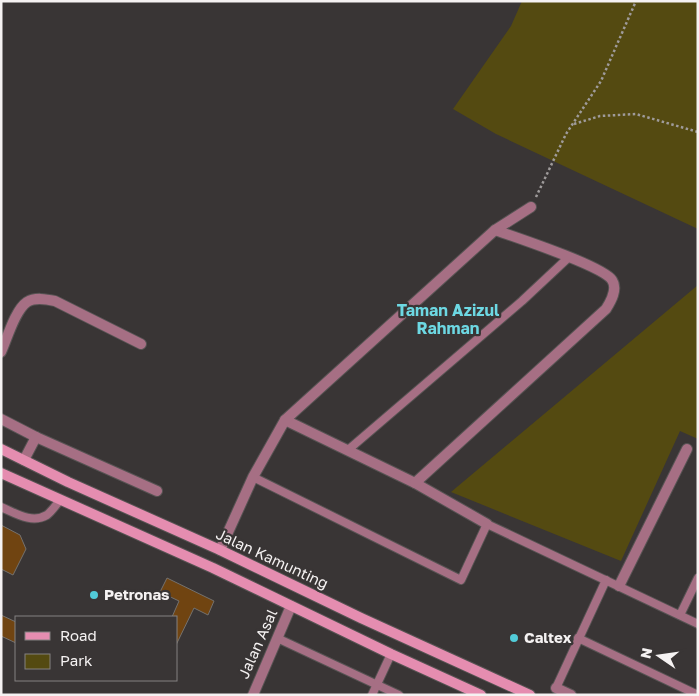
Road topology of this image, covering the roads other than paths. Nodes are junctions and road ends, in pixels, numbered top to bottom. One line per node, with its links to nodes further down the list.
1 (531, 207): 2 (street)
2 (495, 230): 3 (street); 7 (street)
3 (569, 257): 11 (lane); 15 (street)
4 (141, 344): 5 (street)
5 (1, 352)
6 (1, 419): 8 (street)
7 (285, 420): 11 (street); 14 (street)
8 (36, 437): 12 (street); 16 (street)
9 (1, 449): 12 (main road, Jalan Kamunting)
10 (687, 449): 23 (street)
11 (348, 450): 15 (street)
12 (24, 460): 20 (main road, Jalan Kamunting)
13 (1, 473): 17 (main road)
14 (253, 477): 19 (lane); 20 (street)
15 (415, 483): 19 (street)
16 (157, 491)
17 (60, 500): 18 (lane); 24 (main road)
18 (1, 507)
19 (487, 524): 22 (lane)
20 (220, 550): 36 (main road, Jalan Kamunting)
21 (698, 578): 25 (lane)
22 (606, 580): 23 (lane); 28 (lane)
23 (619, 586): 25 (lane)
24 (292, 606): 27 (street, Jalan Asal); 29 (main road)
25 (680, 615): 26 (lane)
26 (698, 624)
27 (277, 638): 30 (lane); 32 (street, Jalan Asal)
28 (578, 638): 31 (lane); 38 (lane)
29 (392, 654): 30 (lane); 35 (main road)
30 (377, 684): 33 (lane); 34 (lane)
31 (556, 688): 37 (street)
32 (253, 695)
33 (372, 695)
34 (399, 695)
35 (481, 695)
36 (530, 695)
37 (572, 695)
38 (698, 695)

